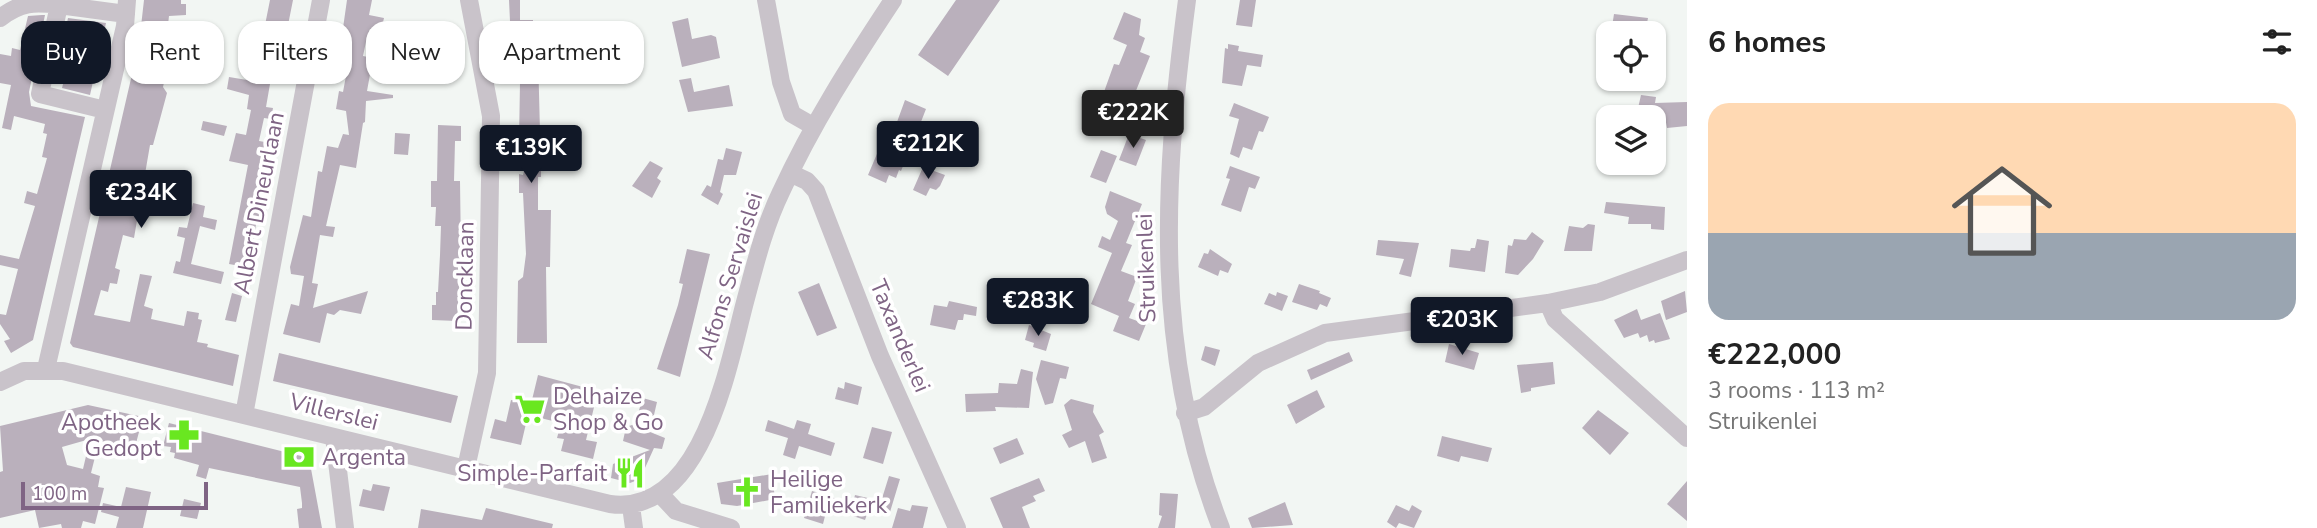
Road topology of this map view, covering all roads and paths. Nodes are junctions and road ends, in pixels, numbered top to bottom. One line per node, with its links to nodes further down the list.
1 (321, 0): 17 (street, Albert Dineurlaan)
2 (469, 0): 20 (street, Doncklaan)
3 (766, 0): 10 (street)
4 (893, 0): 10 (street, Alfons Servaislei)
5 (1187, 0): 16 (street, Struikenlei)
6 (59, 5): 7 (street); 8 (street); 9 (street)
7 (126, 7): 9 (street)
8 (0, 18)
9 (105, 110): 14 (street)
10 (813, 126): 11 (street, Alfons Servaislei)
11 (790, 173): 21 (street, Alfons Servaislei); 26 (street, Taxanderlei)
12 (1687, 260): 13 (street)
13 (1548, 303): 16 (street); 19 (street)
14 (46, 369): 15 (street, Villerslei); 17 (street, Villerslei)
15 (0, 382)
16 (1185, 413): 27 (street, Struikenlei)
17 (244, 415): 18 (street, Villerslei)
18 (334, 437): 20 (street, Villerslei); 23 (street)
19 (1687, 438)
20 (466, 468): 22 (street, Villerslei)
21 (660, 494): 22 (street); 25 (street)
22 (631, 506): 24 (street)
23 (345, 528)
24 (634, 528)
25 (731, 528)
26 (957, 528)
27 (1221, 528)

